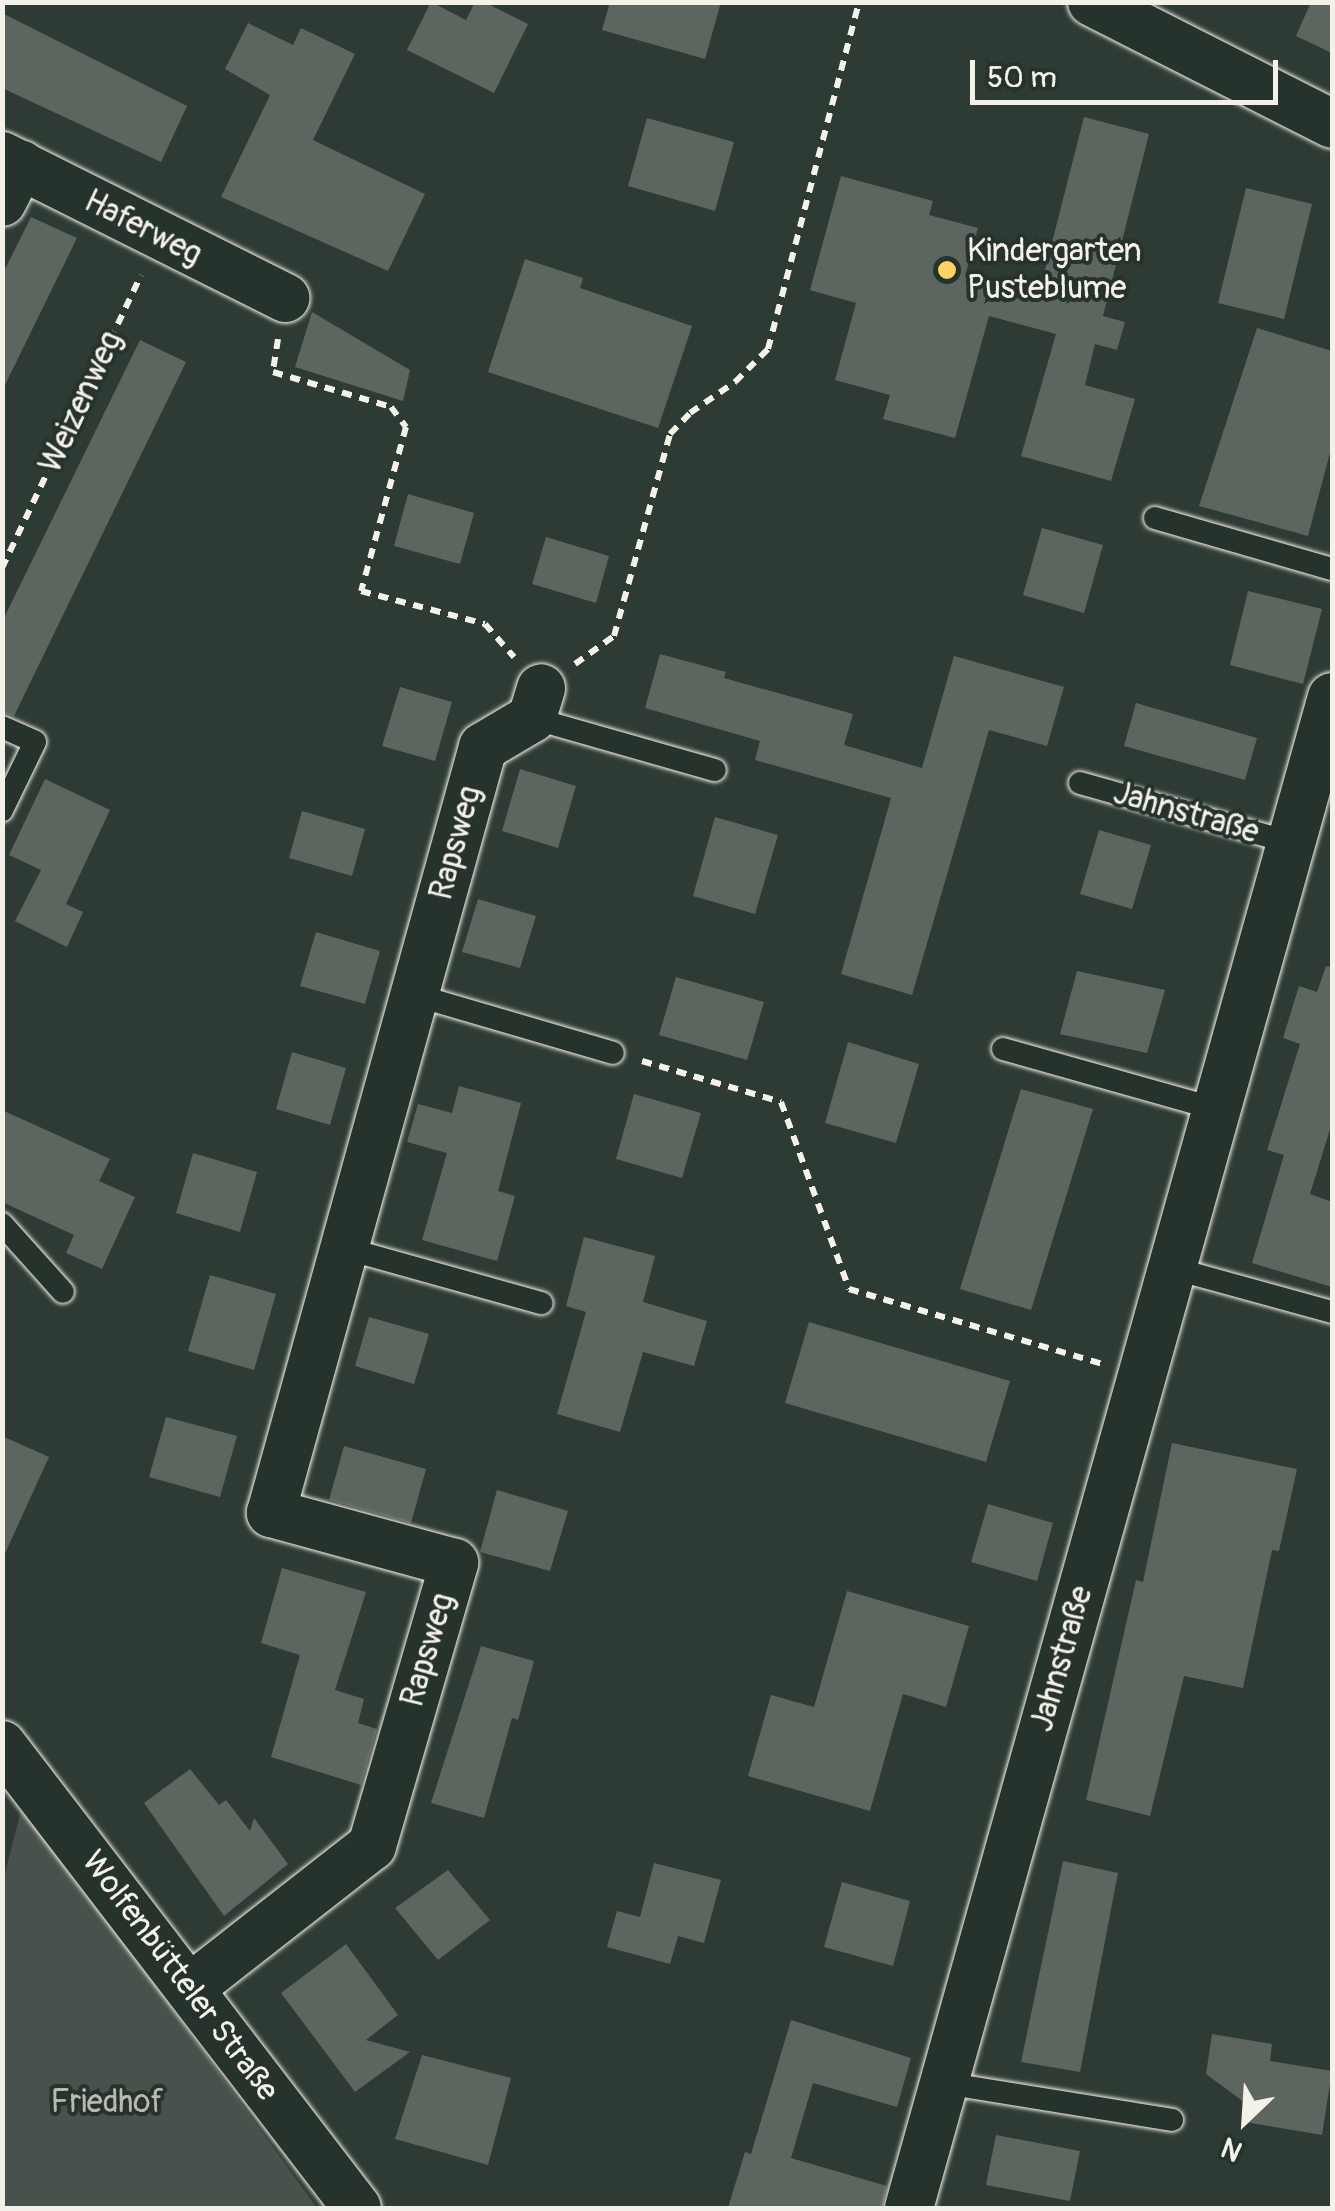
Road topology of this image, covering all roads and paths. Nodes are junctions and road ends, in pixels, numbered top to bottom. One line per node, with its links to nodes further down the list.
1 (859, 2): 10 (path)
2 (1092, 2): 3 (street)
3 (1332, 124)
4 (9, 174): 5 (street, Haferweg)
5 (159, 236): 6 (street, Haferweg); 8 (path, Weizenweg)
6 (285, 298): 10 (path)
7 (1155, 518): 9 (lane)
8 (2, 568)
9 (1332, 569)
10 (536, 703): 13 (lane); 17 (street, Rapsweg)
11 (1329, 720): 16 (street, Jahnstraße)
12 (2, 727): 15 (lane)
13 (714, 770)
14 (1080, 783): 16 (lane, Jahnstraße)
15 (2, 810)
16 (1292, 843): 20 (street, Jahnstraße)
17 (414, 994): 19 (lane); 22 (street, Rapsweg)
18 (1003, 1048): 20 (lane)
19 (613, 1052): 27 (path)
20 (1217, 1109): 23 (street, Jahnstraße)
21 (2, 1224): 24 (lane)
22 (344, 1248): 25 (lane); 29 (street, Rapsweg)
23 (1172, 1268): 26 (lane); 27 (street, Jahnstraße)
24 (62, 1292)
25 (541, 1303)
26 (1332, 1312)
27 (1141, 1376): 30 (street, Jahnstraße)
28 (2, 1745): 29 (street, Wolfenbütteler Straße)
29 (190, 1988): 32 (street, Wolfenbütteler Straße)
30 (944, 2082): 31 (lane); 33 (street, Jahnstraße)
31 (1172, 2120)
32 (357, 2208)
33 (909, 2208)

